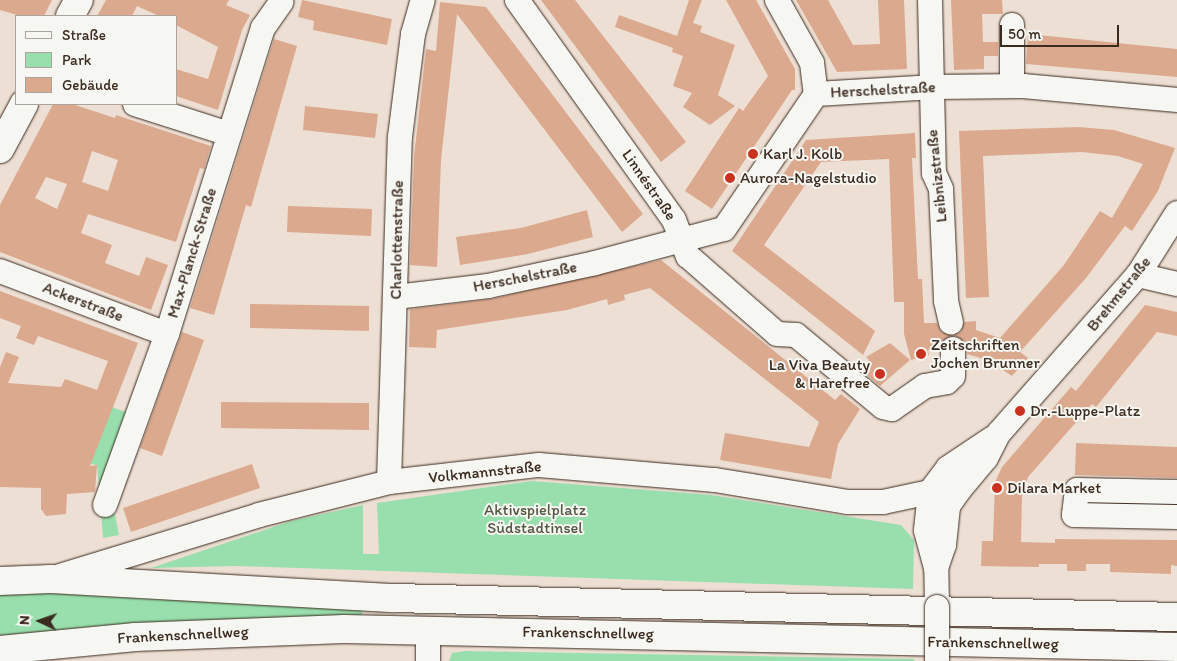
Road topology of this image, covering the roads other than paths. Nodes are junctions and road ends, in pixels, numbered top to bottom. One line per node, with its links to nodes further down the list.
1 (79, 0): 7 (main road)
2 (423, 0): 22 (street, Charlottenstraße)
3 (517, 0): 18 (street, Linnéstraße)
4 (777, 0): 11 (street)
5 (930, 0): 10 (street, Leibnizstraße)
6 (281, 2): 15 (street, Max-Planck-Straße)
7 (71, 15)
8 (1012, 25): 9 (street)
9 (1012, 86): 10 (street, Herschelstraße); 12 (street, Herschelstraße)
10 (935, 87): 11 (street, Herschelstraße); 23 (street, Leibnizstraße)
11 (816, 94): 18 (street, Herschelstraße)
12 (1177, 100)
13 (23, 105): 16 (main road)
14 (138, 105): 15 (street)
15 (229, 134): 24 (street, Max-Planck-Straße)
16 (0, 149)
17 (1177, 213): 20 (street, Brehmstraße)
18 (682, 241): 22 (street, Herschelstraße); 25 (street, Linnéstraße)
19 (0, 271): 24 (street, Ackerstraße)
20 (1138, 275): 21 (street); 26 (street, Brehmstraße)
21 (1177, 284)
22 (396, 297): 27 (street, Charlottenstraße)
23 (951, 322)
24 (166, 334): 30 (street, Max-Planck-Straße)
25 (953, 349)
26 (1000, 433): 28 (street); 31 (street)
27 (389, 482): 28 (street, Volkmannstraße); 34 (street, Volkmannstraße)
28 (930, 492): 31 (street); 33 (street)
29 (1177, 492): 32 (street)
30 (105, 505)
31 (948, 506): 33 (street)
32 (1177, 517)
33 (936, 568): 41 (street, bridge)
34 (51, 579): 35 (main road, Frankenschnellweg); 36 (main road, Frankenschnellweg)
35 (0, 581)
36 (1177, 617)
37 (428, 630): 38 (main road, Frankenschnellweg); 39 (main road, Frankenschnellweg); 40 (street)
38 (1177, 647)
39 (0, 650)
40 (428, 661)
41 (937, 661)

